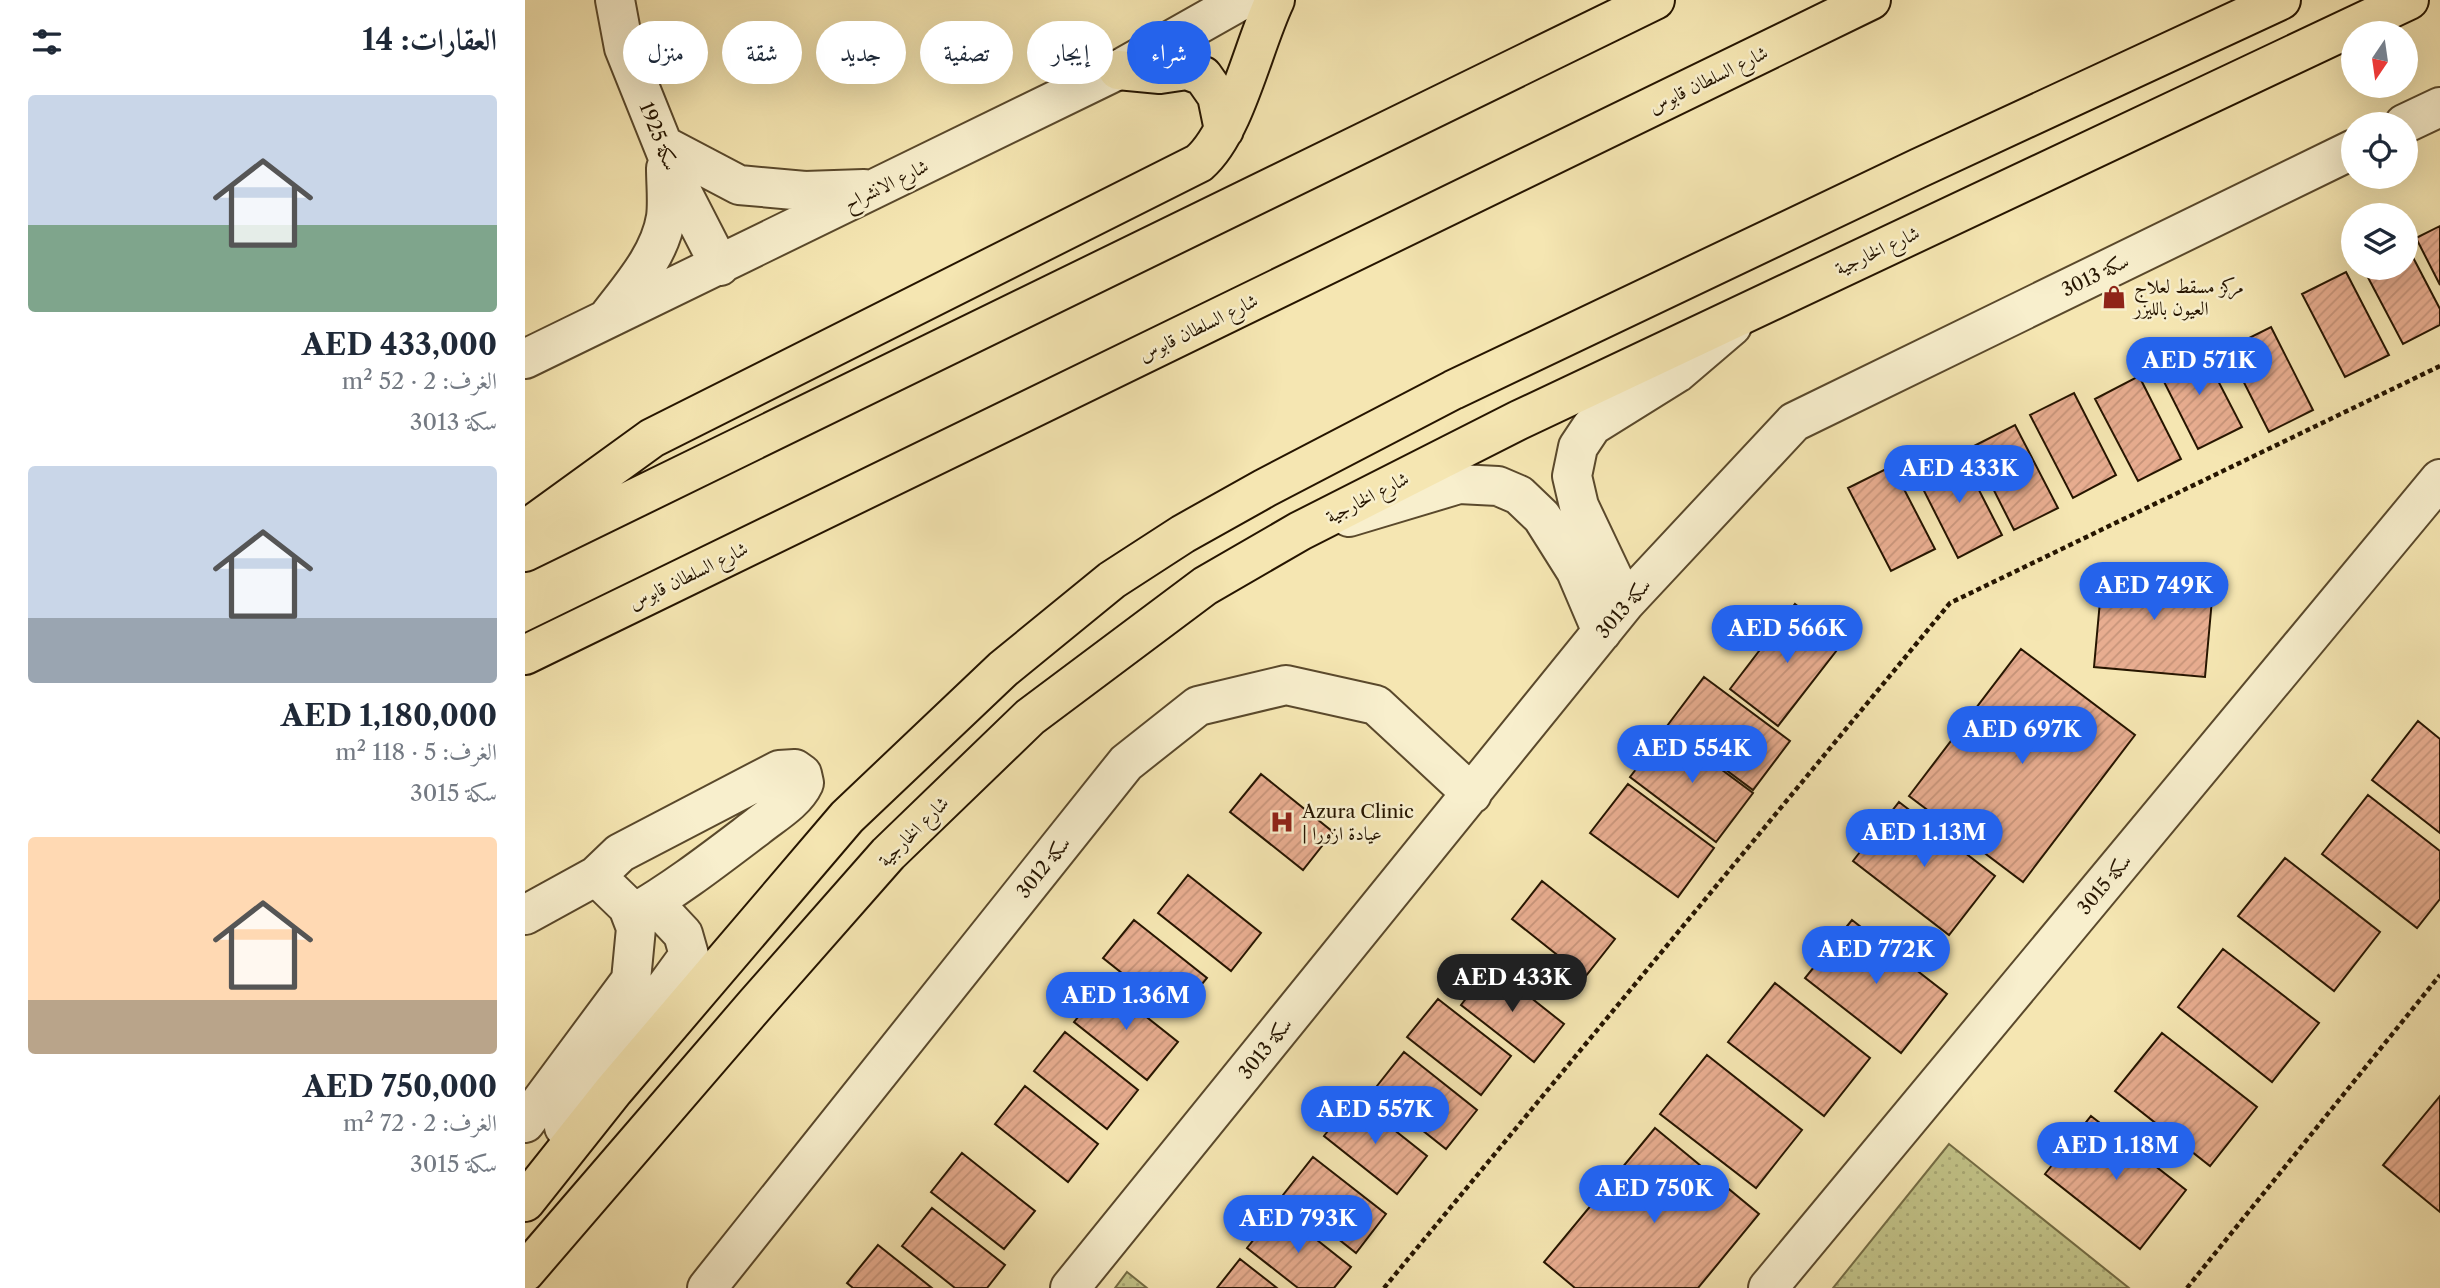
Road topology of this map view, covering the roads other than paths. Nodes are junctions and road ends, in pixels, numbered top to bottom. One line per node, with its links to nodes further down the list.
1 (615, 0): 12 (street, سكة 1925)
2 (1242, 0): 8 (street, شارع الانشراح)
3 (1275, 0): 11 (main road)
4 (1655, 0): 22 (main road)
5 (1871, 0): 24 (main road, شارع السلطان قابوس)
6 (2281, 0): 31 (main road)
7 (2409, 0): 16 (main road, شارع الخارجية)
8 (1118, 70): 11 (main road); 14 (street, شارع الانشراح)
9 (2440, 107): 10 (street)
10 (2418, 117)
11 (1224, 130): 20 (main road)
12 (665, 149): 14 (street); 15 (street, سكة 1925); 17 (street)
13 (2341, 155): 23 (street, سكة 3013)
14 (877, 189): 15 (street, شارع الانشراح)
15 (720, 266): 17 (street, شارع الانشراح)
16 (1752, 309): 21 (main road, شارع الخارجية); 23 (street)
17 (605, 320): 18 (street, شارع الانشراح)
18 (525, 359)
19 (2440, 479): 35 (street, سكة 3015)
20 (525, 530)
21 (1300, 531): 23 (street); 32 (main road, شارع الخارجية)
22 (525, 552)
23 (1614, 617): 26 (street, سكة 3013)
24 (537, 649): 25 (street)
25 (525, 673)
26 (1472, 794): 33 (street, سكة 3012); 34 (street, سكة 3013)
27 (596, 876): 28 (street); 28 (street); 29 (street)
28 (642, 909): 30 (street); 31 (street)
29 (525, 915)
30 (525, 1123)
31 (529, 1198)
32 (525, 1272)
33 (707, 1288)
34 (1070, 1288)
35 (1768, 1288)

